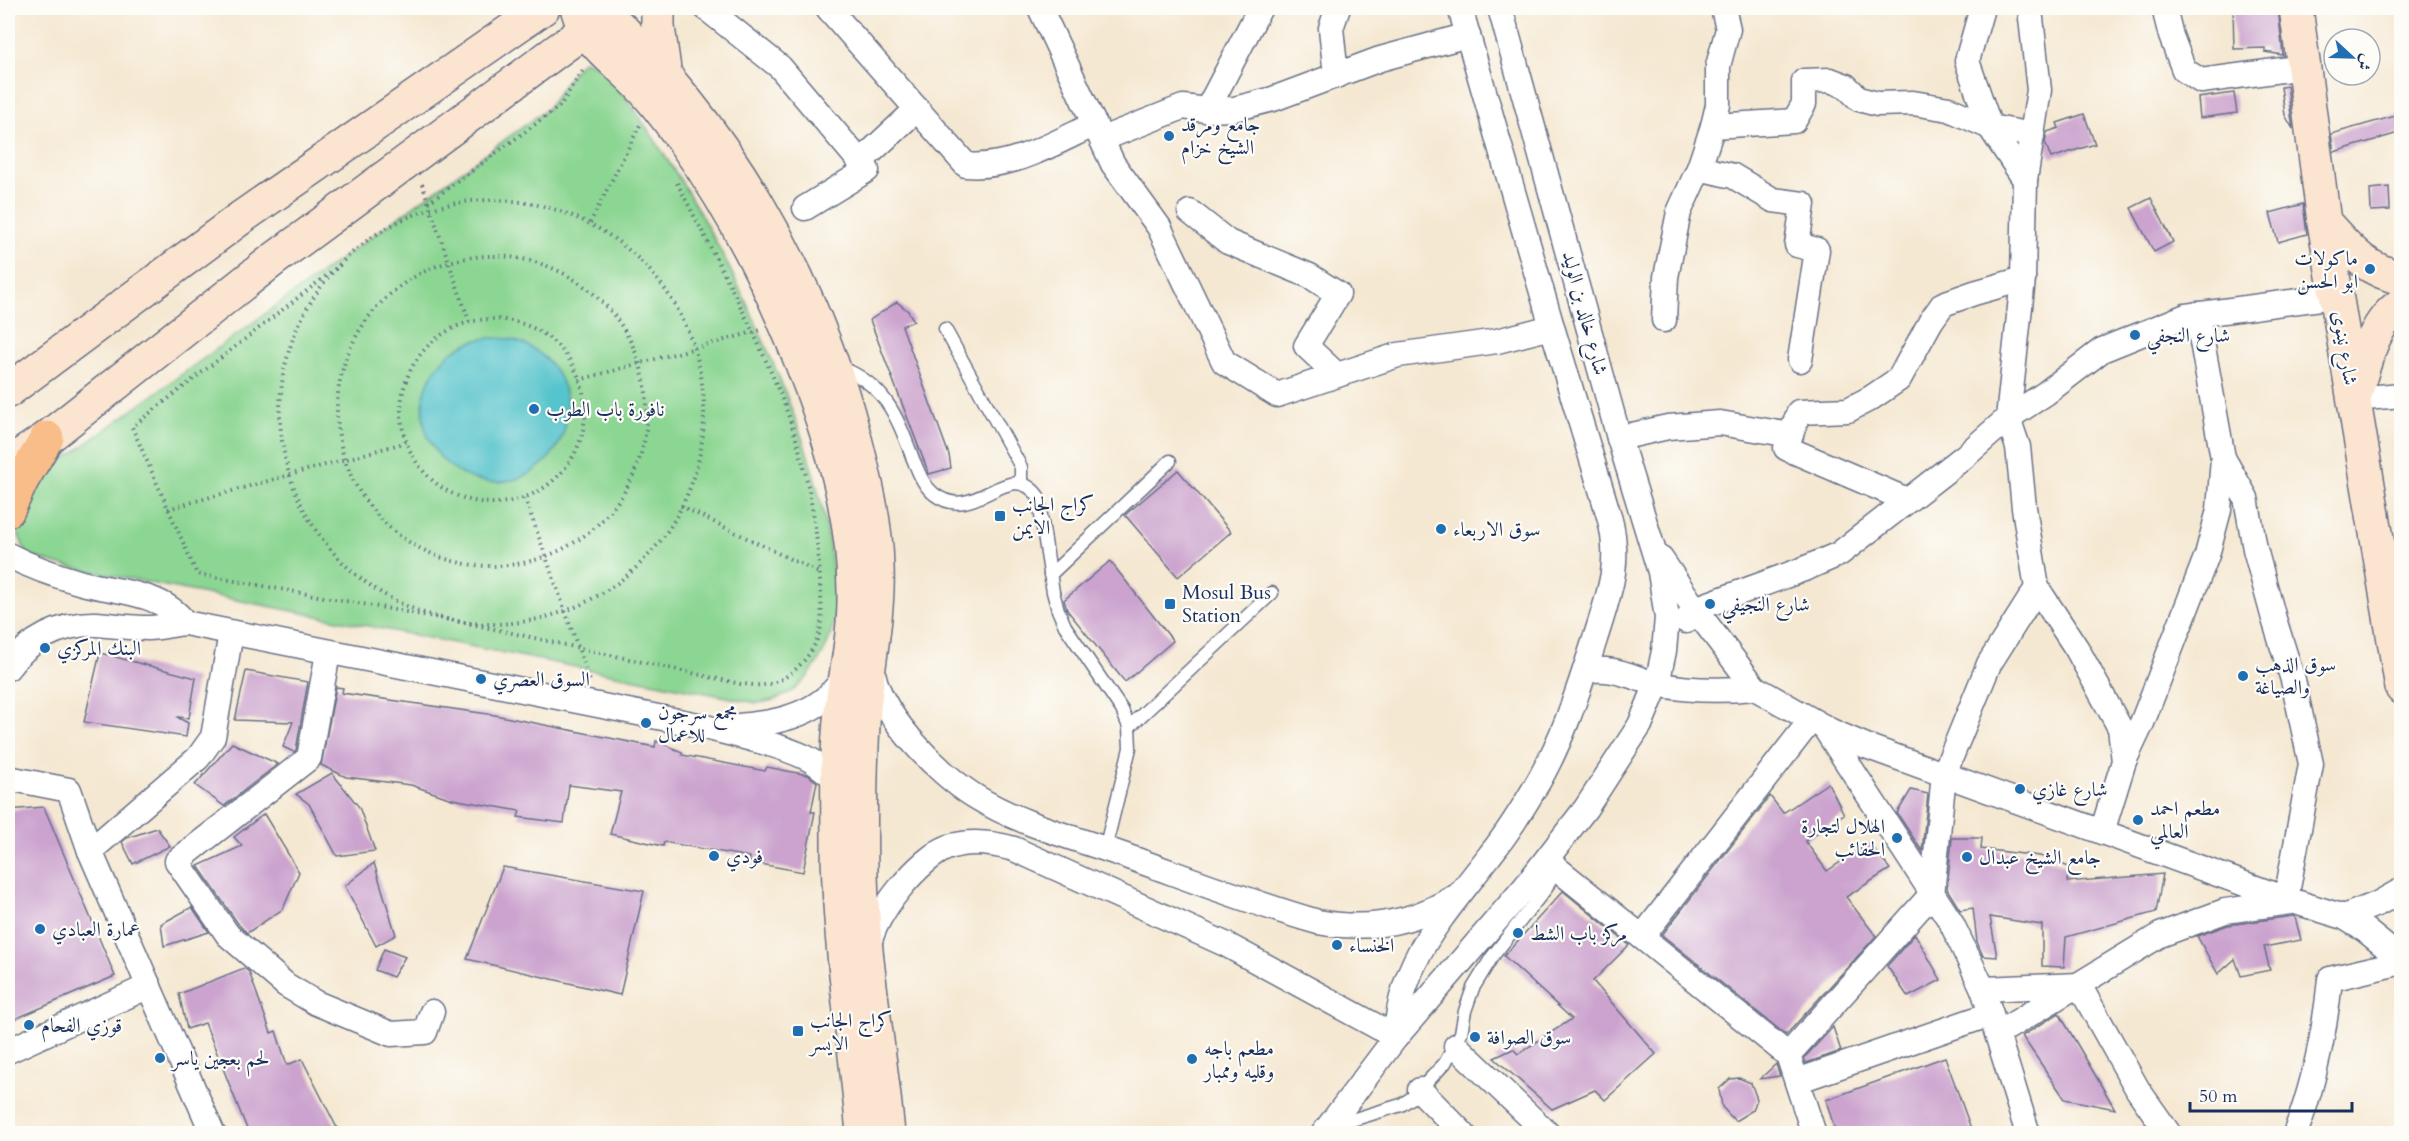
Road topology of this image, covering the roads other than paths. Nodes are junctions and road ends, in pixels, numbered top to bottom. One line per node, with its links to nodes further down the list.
1 (543, 8): 43 (main road)
2 (658, 8): 19 (main road)
3 (706, 8): 26 (street)
4 (828, 8): 20 (street)
5 (1040, 8): 24 (street)
6 (1260, 8): 21 (street)
7 (1338, 8): 18 (street)
8 (1460, 8): 16 (street)
9 (1500, 8): 49 (street, شارع خالد بن الوليد)
10 (1723, 8): 22 (street)
11 (1982, 8): 23 (street)
12 (2164, 8): 17 (street)
13 (2296, 8): 17 (main road, شارع نينوى)
14 (592, 15): 19 (main road); 48 (main road)
15 (2031, 18): 25 (street)
16 (1468, 35): 18 (street); 38 (street)
17 (2304, 67): 31 (main road, شارع نينوى)
18 (1336, 76): 21 (street)
19 (647, 106): 41 (main road); 69 (main road)
20 (916, 109): 24 (street); 26 (street)
21 (1207, 110): 24 (street)
22 (1713, 126): 23 (street); 27 (street)
23 (1990, 127): 25 (street); 28 (street)
24 (1099, 132): 42 (street)
25 (2032, 135): 28 (street)
26 (860, 162): 29 (street)
27 (1699, 168): 37 (street); 40 (street)
28 (2025, 180): 33 (street)
29 (805, 208)
30 (1190, 212): 42 (street)
31 (2324, 222): 32 (main road); 34 (main road, شارع نينوى)
32 (2402, 278)
33 (2023, 279): 46 (street); 47 (street)
34 (2336, 296): 36 (street); 45 (main road, شارع نينوى)
35 (2402, 304): 45 (main road)
36 (2197, 314): 46 (street); 50 (street)
37 (1665, 320)
38 (1552, 327): 42 (street); 70 (street)
39 (945, 329): 53 (lane)
40 (1800, 360)
41 (833, 364): 53 (lane); 65 (main road)
42 (1338, 375)
43 (8, 391)
44 (2402, 395): 45 (street)
45 (2354, 399): 63 (main road, شارع نينوى)
46 (2008, 418): 54 (street); 59 (street)
47 (1791, 435): 49 (street); 54 (street)
48 (47, 438): 52 (main road); 55 (main road)
49 (1619, 438): 56 (street, شارع خالد بن الوليد)
50 (2223, 458): 77 (street); 88 (street)
51 (1170, 461): 58 (lane)
52 (8, 464)
53 (1021, 483): 58 (lane)
54 (1907, 500): 61 (street)
55 (8, 510)
56 (1653, 547): 61 (street); 66 (street, شارع خالد بن الوليد)
57 (8, 555): 62 (street)
58 (1050, 575): 76 (lane)
59 (2037, 588): 77 (street); 78 (street)
60 (1272, 593): 76 (lane)
61 (1695, 609): 66 (street); 72 (street)
62 (185, 623): 64 (street); 68 (street)
63 (2397, 627): 73 (main road, شارع نينوى)
64 (231, 633): 67 (street); 83 (street)
65 (872, 649): 82 (street); 91 (main road)
66 (1664, 651): 71 (street, شارع خالد بن الوليد)
67 (328, 653): 75 (street); 96 (street)
68 (8, 668)
69 (847, 671): 75 (street); 80 (main road)
70 (1585, 671): 71 (street); 87 (street)
71 (1657, 684): 72 (street); 84 (street, شارع خالد بن الوليد)
72 (1755, 688): 74 (street)
73 (2402, 688)
74 (1817, 724): 78 (street); 86 (street); 90 (street)
75 (698, 725): 80 (street)
76 (1129, 727): 82 (lane)
77 (2124, 761): 81 (street)
78 (1944, 774): 81 (street); 86 (street)
79 (8, 778): 83 (street)
80 (839, 782): 106 (main road)
81 (2103, 832): 88 (street)
82 (1105, 849): 87 (street)
83 (90, 851): 94 (street)
84 (1556, 858): 90 (street); 98 (street, شارع خالد بن الوليد); 99 (lane)
85 (2402, 890): 89 (street)
86 (1932, 894): 95 (street); 101 (street)
87 (1458, 895): 98 (street)
88 (2291, 900): 89 (street); 93 (street)
89 (2344, 917): 92 (street)
90 (1642, 937): 101 (street)
91 (868, 961): 98 (street); 107 (main road)
92 (2402, 961): 113 (street)
93 (2079, 985): 95 (street); 97 (street); 112 (street)
94 (149, 986): 100 (street); 105 (street)
95 (1983, 989): 97 (street)
96 (432, 1012)
97 (1994, 1024): 102 (street); 111 (street)
98 (1396, 1037): 104 (street, شارع خالد بن الوليد)
99 (1456, 1046): 103 (lane); 109 (street)
100 (8, 1051)
101 (1788, 1055): 102 (street)
102 (1797, 1082): 110 (street)
103 (1420, 1090): 104 (lane); 108 (street)
104 (1326, 1131)
105 (213, 1134)
106 (863, 1134)
107 (888, 1134)
108 (1463, 1134)
109 (1548, 1134)
110 (1814, 1134)
111 (2028, 1134)
112 (2169, 1134)
113 (2295, 1134)

